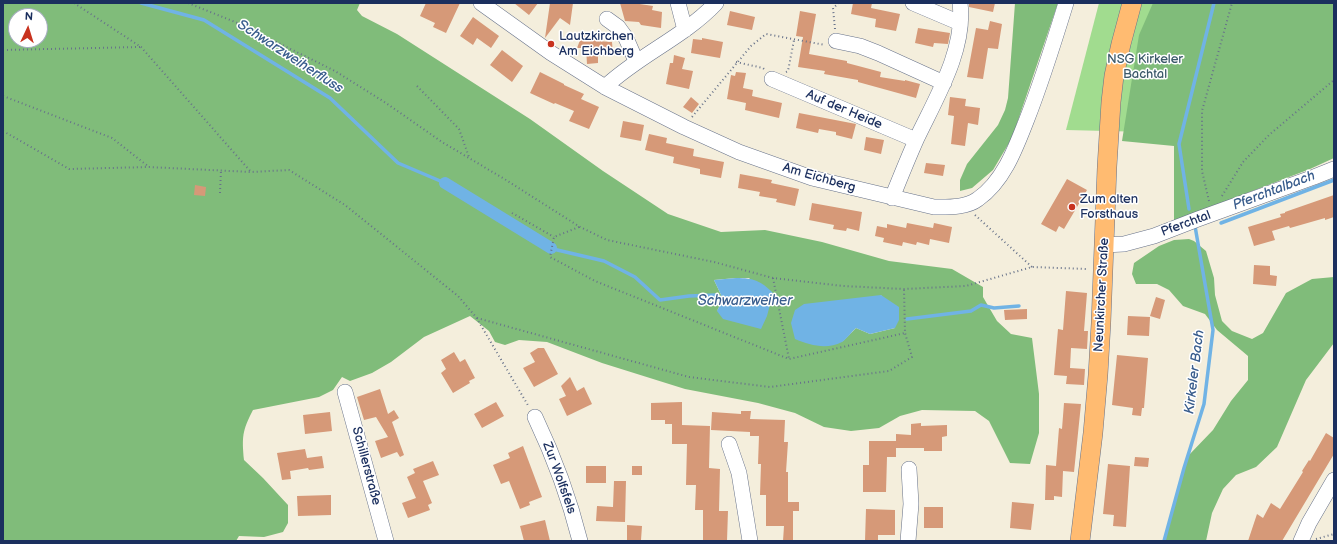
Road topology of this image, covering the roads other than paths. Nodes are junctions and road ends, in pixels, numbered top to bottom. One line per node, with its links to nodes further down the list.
1 (482, 3): 15 (street, Am Eichberg)
2 (678, 3): 10 (street)
3 (716, 3): 10 (street)
4 (913, 3): 9 (street)
5 (960, 3): 9 (street)
6 (1066, 3): 18 (street, Am Eichberg)
7 (1132, 3): 19 (main road, Neunkircher Straße)
8 (607, 19): 12 (street)
9 (960, 23): 14 (street)
10 (685, 30): 12 (street)
11 (836, 41): 14 (street)
12 (636, 61): 15 (street)
13 (772, 79): 16 (street, Auf der Heide)
14 (944, 83): 16 (street)
15 (605, 87): 18 (street, Am Eichberg)
16 (916, 140): 18 (street)
17 (1334, 169): 19 (street, Pferchtal)
18 (892, 198)
19 (1104, 245): 30 (main road, Neunkircher Straße)
20 (345, 392): 26 (street, Schillerstraße)
21 (535, 416): 27 (street, Zur Wolfsfels)
22 (729, 444): 28 (street)
23 (909, 469): 29 (street)
24 (1334, 480): 25 (street)
25 (1307, 540)
26 (386, 541)
27 (580, 541)
28 (750, 541)
29 (908, 541)
30 (1080, 541)

